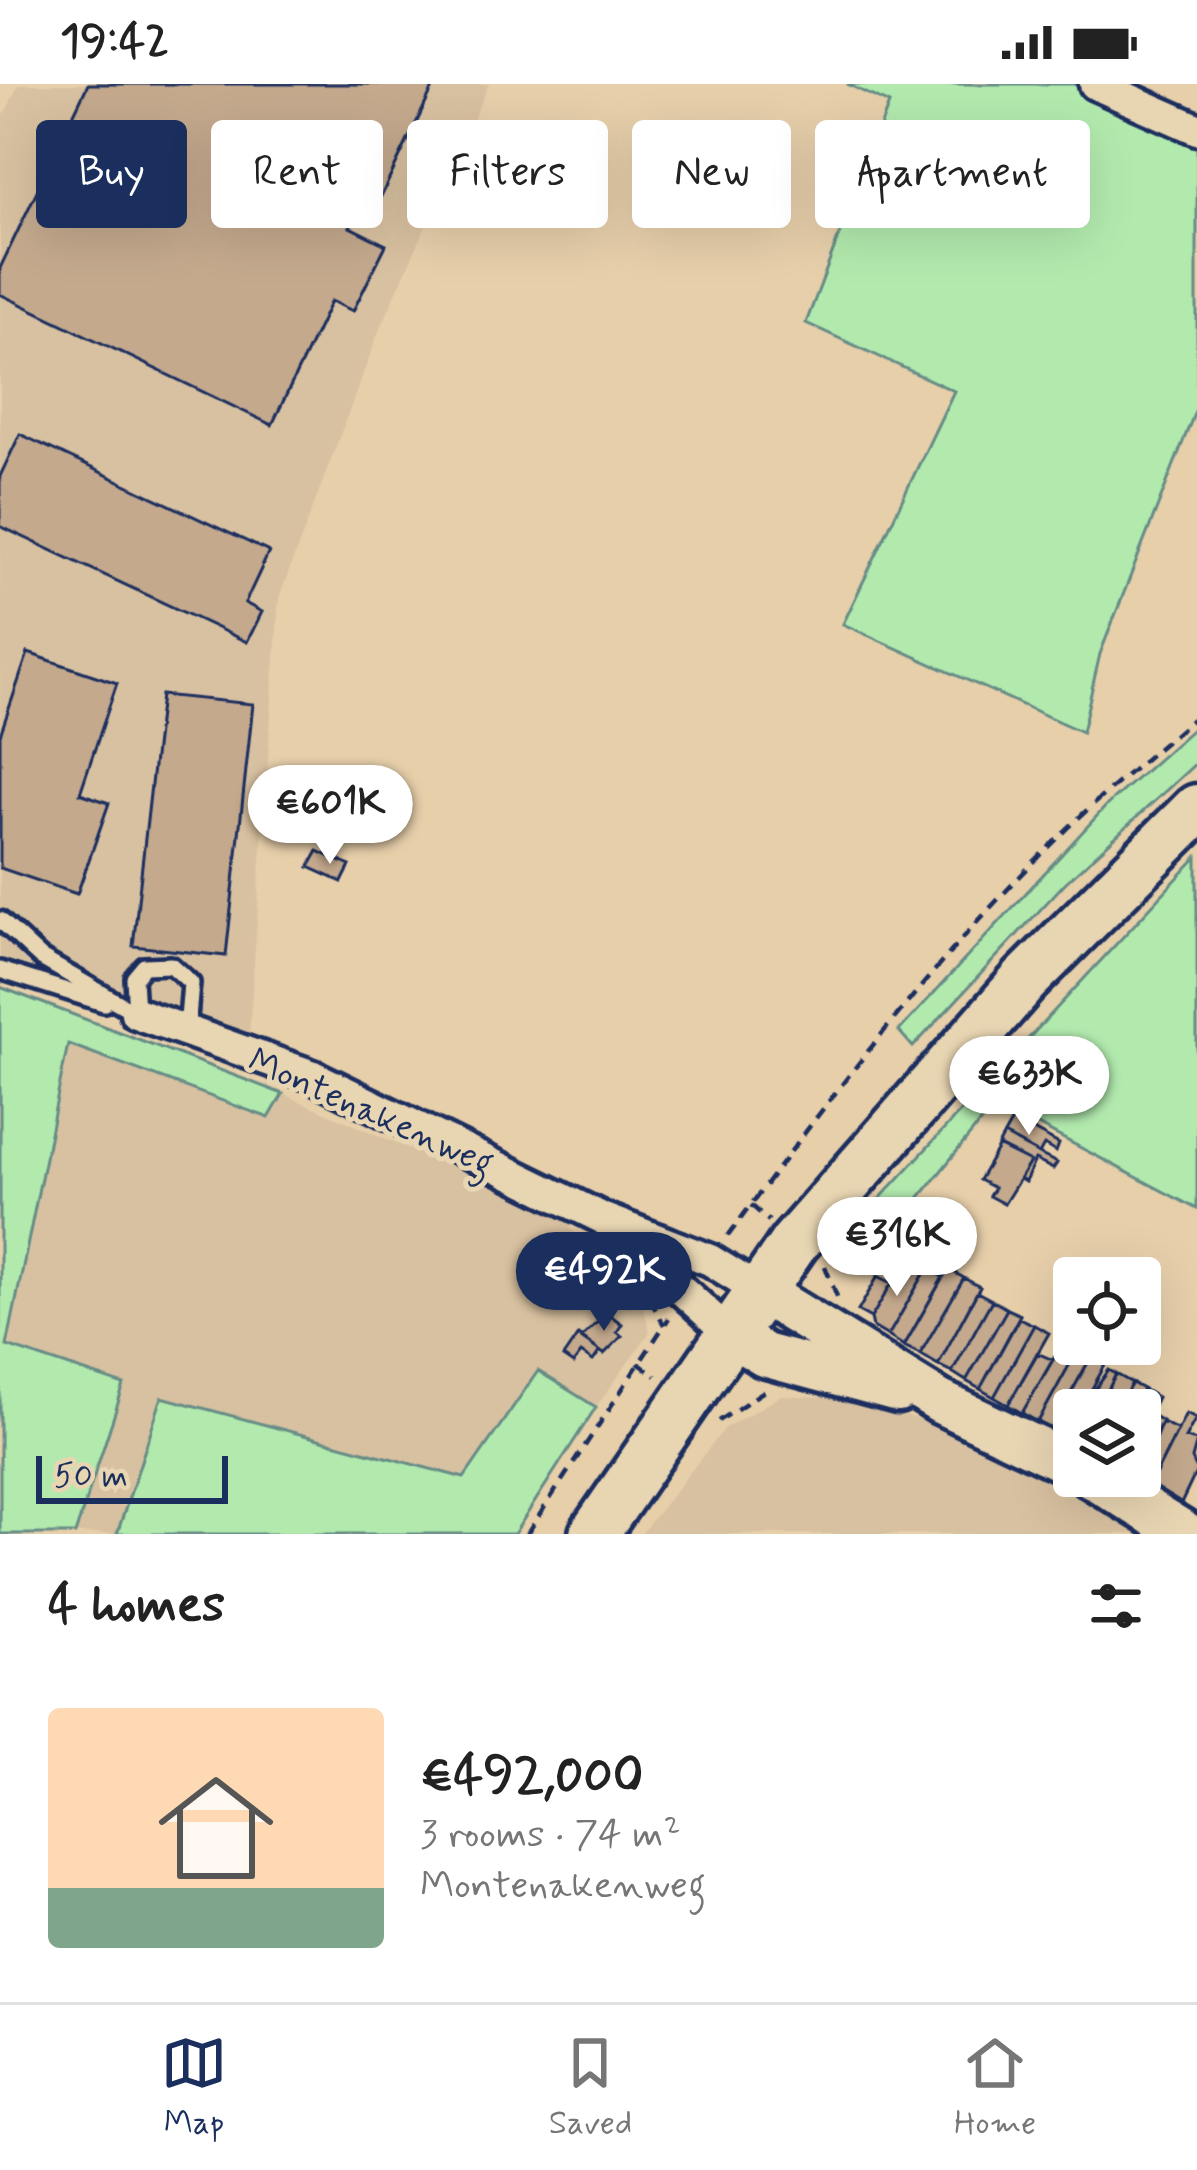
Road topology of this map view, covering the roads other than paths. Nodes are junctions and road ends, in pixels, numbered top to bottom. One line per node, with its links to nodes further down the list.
1 (1095, 84): 2 (street)
2 (1197, 129)
3 (1197, 809): 9 (main road)
4 (0, 920): 6 (lane)
5 (0, 970): 6 (lane)
6 (136, 1013): 7 (street, Montenakenweg); 7 (lane)
7 (187, 1031): 8 (street, Montenakenweg)
8 (604, 1219): 9 (street, Montenakenweg); 10 (street, Montenakenweg)
9 (760, 1291): 10 (main road); 11 (street, Montenakenweg)
10 (730, 1334): 11 (street, Montenakenweg); 14 (main road)
11 (940, 1402): 12 (street, Montenakenweg)
12 (1053, 1456)
13 (1125, 1497): 15 (street)
14 (594, 1534)
15 (1185, 1534)

